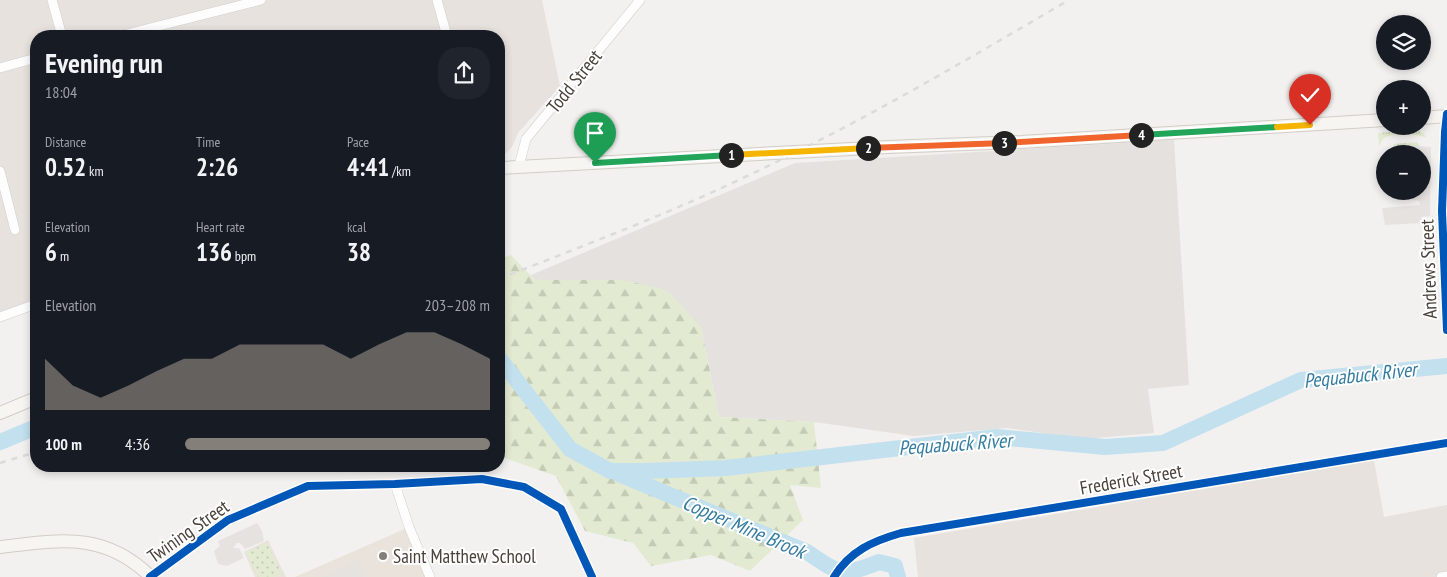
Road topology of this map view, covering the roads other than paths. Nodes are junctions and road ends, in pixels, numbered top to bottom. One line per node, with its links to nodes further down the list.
1 (52, 0): 5 (street)
2 (261, 0): 6 (street)
3 (437, 0): 7 (street)
4 (640, 0): 13 (street, Todd Street)
5 (60, 30)
6 (143, 30)
7 (445, 30)
8 (30, 60): 9 (street)
9 (0, 68)
10 (1447, 115): 11 (main road); 16 (street, Andrews Street)
11 (1431, 117)
12 (1376, 121): 13 (main road)
13 (519, 166): 14 (main road)
14 (505, 167)
15 (0, 171): 17 (street)
16 (1445, 211): 20 (street, Andrews Street)
17 (15, 230)
18 (30, 306): 19 (street)
19 (0, 317)
20 (1447, 328)
21 (30, 400): 22 (main road)
22 (0, 413)
23 (1447, 443): 30 (street, Frederick Street)
24 (395, 484): 27 (street, Twining Street); 28 (street); 29 (street, Twining Street)
25 (0, 547): 27 (main road)
26 (1447, 576): 31 (street)
27 (151, 577)
28 (430, 577)
29 (592, 577)
30 (834, 577)
31 (1441, 577)

